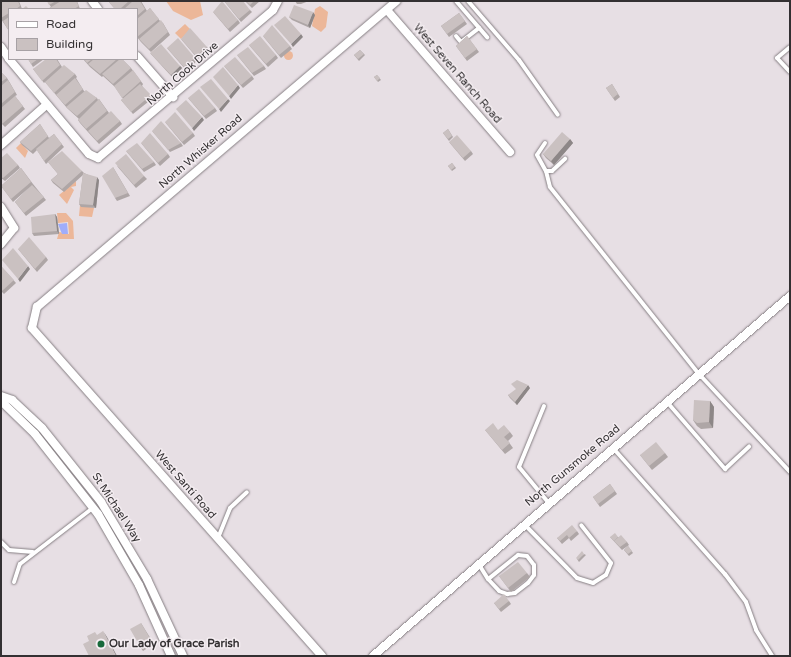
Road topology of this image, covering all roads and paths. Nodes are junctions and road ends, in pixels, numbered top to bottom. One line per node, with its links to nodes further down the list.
1 (278, 1): 15 (street, North Cook Drive)
2 (397, 1): 5 (street, North Whisker Road)
3 (456, 1): 6 (lane)
4 (468, 1): 17 (lane)
5 (387, 10): 20 (street, West Seven Ranch Road); 26 (street, North Whisker Road)
6 (480, 28): 7 (lane); 8 (lane)
7 (456, 36)
8 (487, 37)
9 (1, 46): 11 (street)
10 (790, 47): 14 (lane)
11 (8, 57)
12 (138, 57): 15 (street)
13 (10, 60): 16 (street)
14 (790, 72)
15 (173, 97): 16 (street, North Cook Drive)
16 (46, 105): 19 (street)
17 (558, 115)
18 (545, 143): 22 (lane)
19 (1, 145)
20 (510, 152)
21 (565, 159): 22 (lane)
22 (546, 171): 27 (lane)
23 (1, 207): 24 (street)
24 (1, 244)
25 (790, 296): 27 (street, North Gunsmoke Road)
26 (32, 328): 41 (street, West Santi Road)
27 (699, 374): 30 (street, North Gunsmoke Road); 34 (lane)
28 (1, 396): 36 (street, St Michael Way)
29 (1, 401): 38 (street, St Michael Way)
30 (667, 402): 32 (street, North Gunsmoke Road); 33 (lane)
31 (544, 406): 37 (lane)
32 (613, 447): 37 (street, North Gunsmoke Road); 53 (lane)
33 (749, 447)
34 (790, 472)
35 (247, 492): 41 (lane)
36 (101, 502): 38 (lane); 47 (street, St Michael Way)
37 (548, 502): 39 (street, North Gunsmoke Road)
38 (93, 507): 43 (lane); 48 (street, St Michael Way)
39 (523, 523): 40 (lane); 44 (street, North Gunsmoke Road)
40 (581, 524)
41 (218, 538): 51 (street, West Santi Road)
42 (1, 542): 43 (lane)
43 (34, 552): 46 (lane)
44 (478, 563): 45 (lane); 52 (street, North Gunsmoke Road)
45 (488, 579): 45 (lane)
46 (14, 582)
47 (151, 588): 48 (lane); 50 (street, St Michael Way)
48 (143, 592): 49 (street, St Michael Way)
49 (171, 656)
50 (183, 656)
51 (322, 656)
52 (373, 656)
53 (772, 656)

